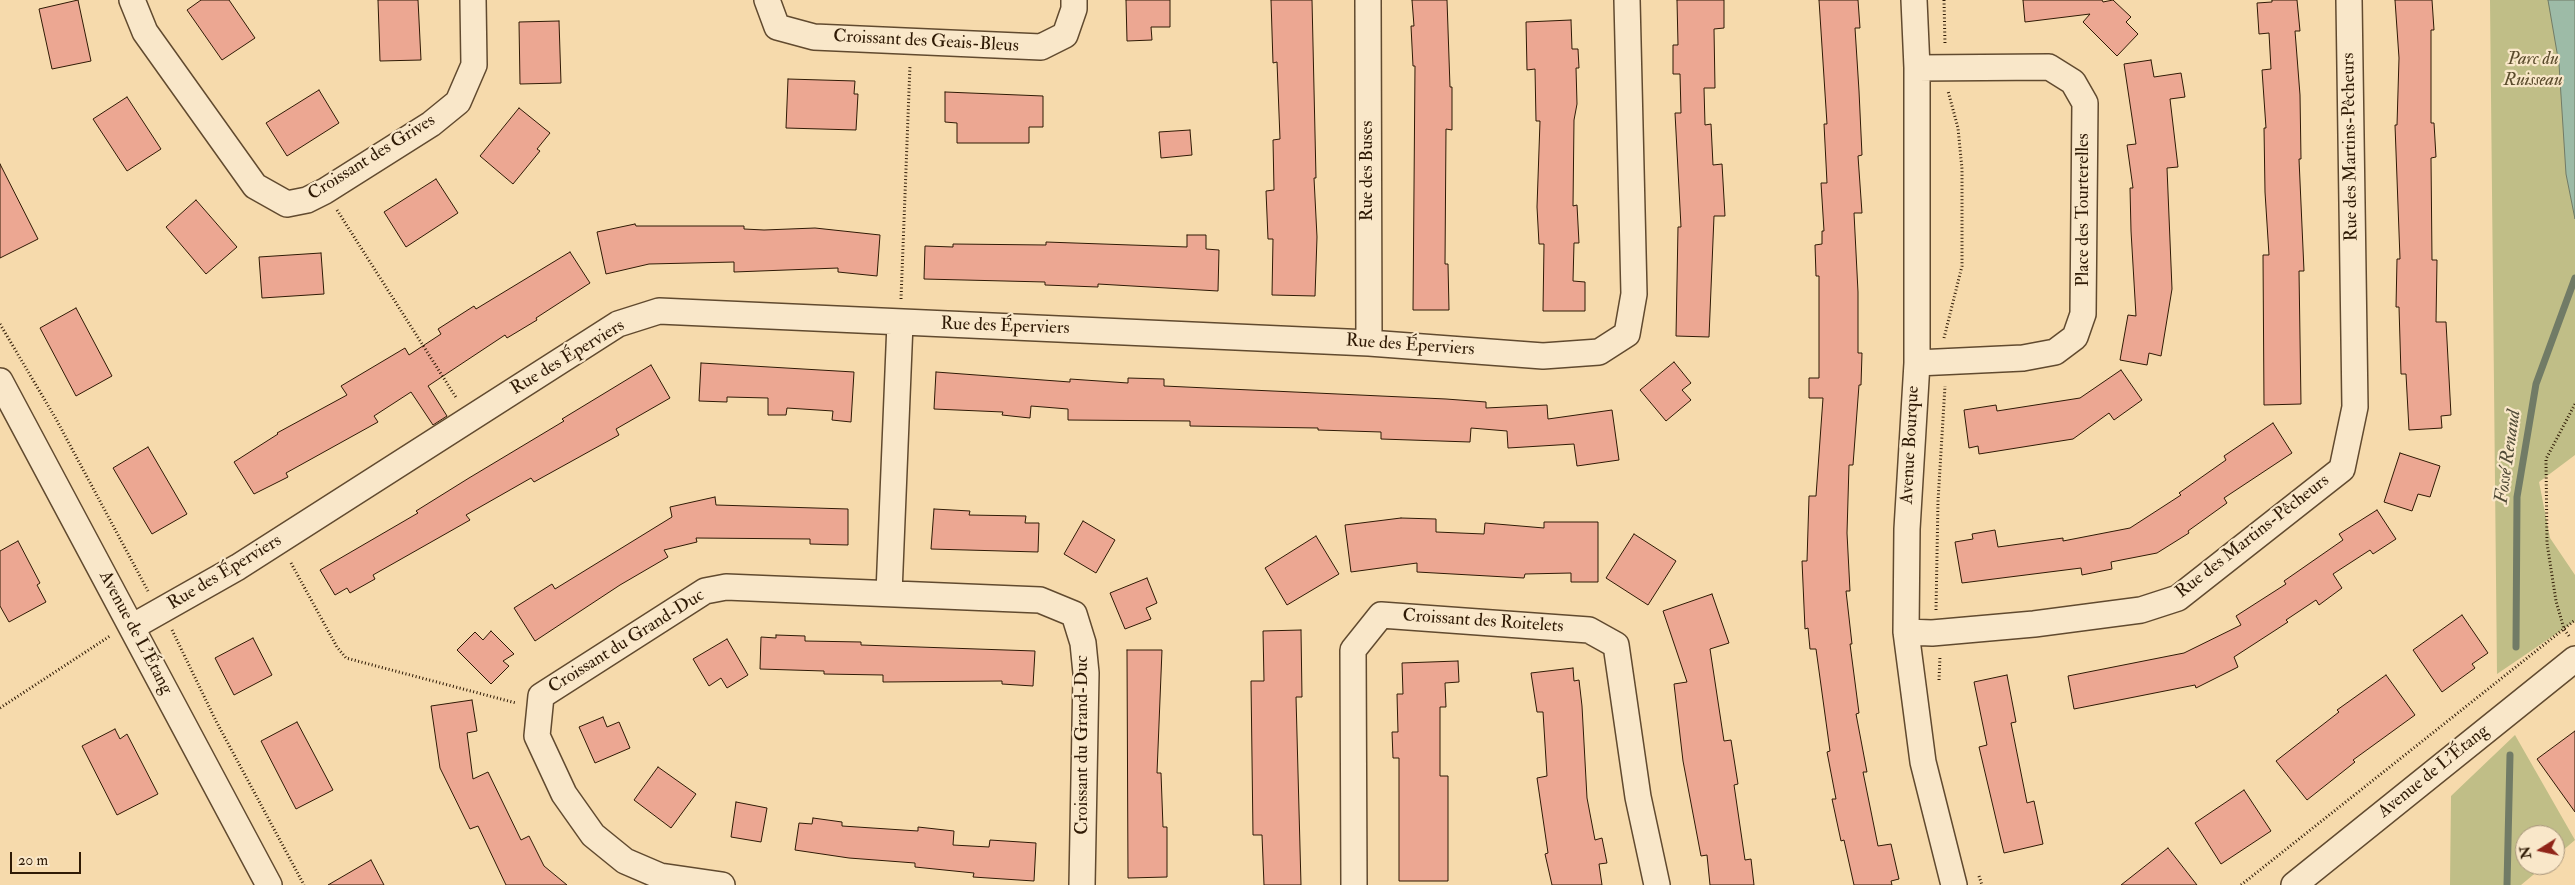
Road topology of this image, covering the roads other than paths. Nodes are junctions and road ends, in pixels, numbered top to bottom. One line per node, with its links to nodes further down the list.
1 (132, 0): 2 (street, Croissant des Grives)
2 (473, 0)
3 (767, 0): 4 (street, Croissant des Geais-Bleus)
4 (1074, 0)
5 (1368, 0): 11 (street, Rue des Buses)
6 (1627, 0): 11 (street, Rue des Éperviers)
7 (1914, 0): 9 (street, Avenue Bourque)
8 (2349, 0): 16 (street, Rue des Martins-Pêcheurs)
9 (1917, 68): 12 (street, Avenue Bourque); 12 (street, Place des Tourterelles)
10 (900, 323): 11 (street, Rue des Éperviers); 14 (street); 15 (street, Rue des Éperviers)
11 (1369, 343)
12 (1917, 362): 16 (street, Avenue Bourque)
13 (0, 381): 15 (street, Avenue de L'Étang)
14 (889, 593): 19 (street, Croissant du Grand-Duc); 20 (street, Croissant du Grand-Duc)
15 (132, 627): 18 (street, Avenue de L'Étang)
16 (1906, 632): 23 (street, Avenue Bourque)
17 (2575, 659): 24 (street, Avenue de L'Étang)
18 (269, 885)
19 (722, 885)
20 (1082, 885)
21 (1354, 885): 22 (street, Croissant des Roitelets)
22 (1657, 885)
23 (1954, 885)
24 (2294, 885)

